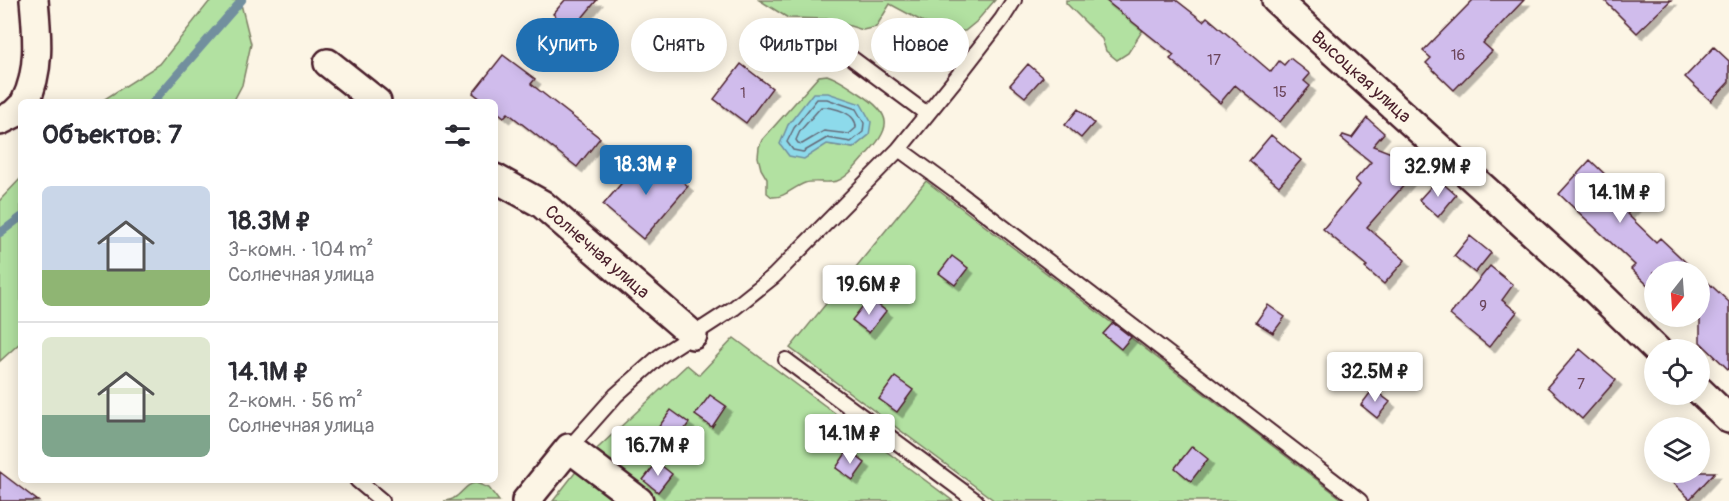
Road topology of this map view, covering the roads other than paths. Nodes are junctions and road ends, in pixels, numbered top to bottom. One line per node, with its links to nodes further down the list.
1 (34, 0): 6 (street)
2 (1014, 0): 9 (lane)
3 (1276, 0): 14 (street, Высоцкая улица)
4 (328, 63): 7 (street)
5 (859, 64): 9 (lane)
6 (27, 99)
7 (373, 99)
8 (18, 110): 10 (street)
9 (927, 114): 11 (lane)
10 (0, 121)
11 (899, 149): 13 (lane); 20 (lane)
12 (498, 180): 13 (street, Солнечная улица)
13 (693, 335): 18 (lane)
14 (1646, 339)
15 (786, 360): 24 (lane)
16 (1710, 401): 17 (street)
17 (1729, 419)
18 (569, 448): 22 (street); 23 (street)
19 (361, 483): 21 (lane)
20 (1355, 500)
21 (382, 501)
22 (526, 501)
23 (639, 501)
24 (976, 501)

